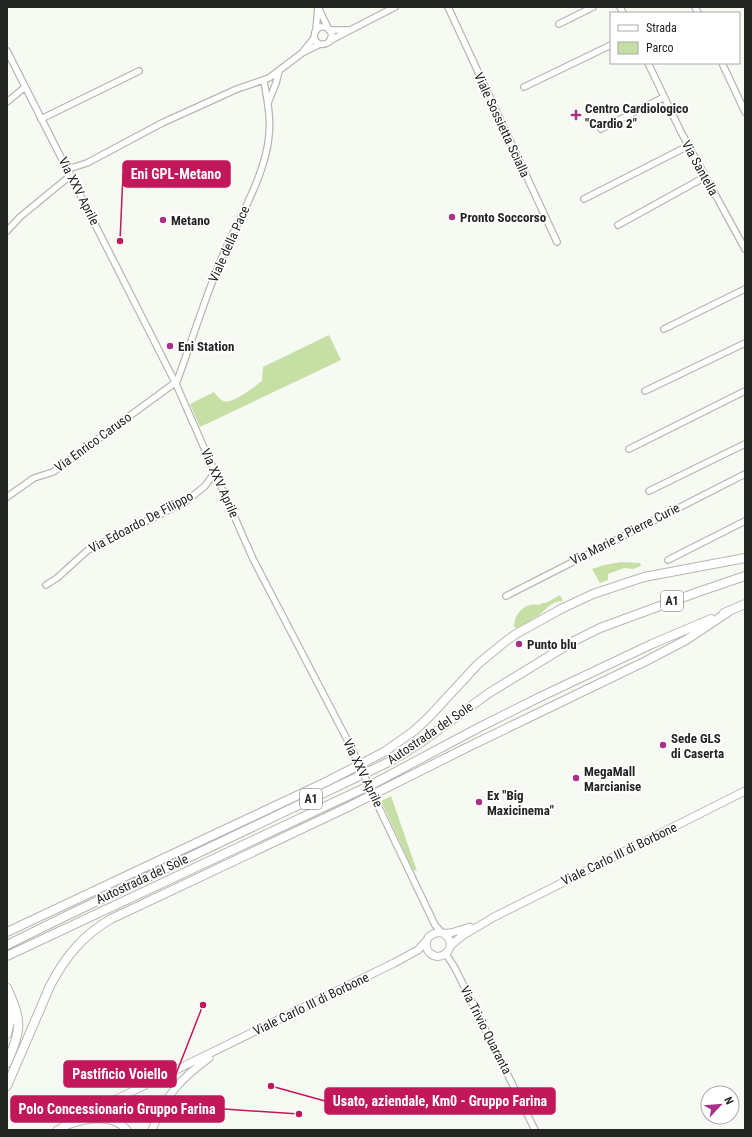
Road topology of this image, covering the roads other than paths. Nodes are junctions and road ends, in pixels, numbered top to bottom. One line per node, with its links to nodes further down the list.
1 (318, 7): 6 (street); 7 (street)
2 (395, 7): 8 (street)
3 (448, 7): 35 (street, Viale Sossietta Scialla)
4 (593, 7): 5 (street)
5 (558, 24)
6 (329, 29): 7 (street); 8 (street); 10 (street)
7 (316, 30): 9 (street)
8 (350, 30): 10 (street)
9 (314, 38): 11 (street); 14 (street)
10 (331, 40): 11 (street)
11 (320, 44): 14 (street)
12 (610, 45): 21 (street)
13 (7, 51): 20 (street, Via XXV Aprile)
14 (302, 53): 17 (street)
15 (648, 64): 22 (street, Via Santella)
16 (722, 64): 25 (street)
17 (279, 70): 19 (street); 24 (street)
18 (139, 71): 26 (street)
19 (264, 81): 24 (street, Viale della Pace); 29 (street)
20 (25, 87): 23 (street); 26 (street, Via XXV Aprile)
21 (524, 87)
22 (664, 97): 27 (street); 28 (street, Via Santella)
23 (7, 102)
24 (268, 104): 40 (street, Viale della Pace)
25 (745, 112)
26 (42, 119): 29 (street, Via XXV Aprile)
27 (601, 129)
28 (688, 146): 31 (street, Via Santella); 32 (street)
29 (68, 169): 30 (street, Via XXV Aprile)
30 (71, 175): 34 (street); 40 (street, Via XXV Aprile)
31 (705, 177): 33 (street); 36 (street, Via Santella)
32 (584, 199)
33 (618, 225)
34 (7, 231)
35 (557, 242)
36 (745, 249)
37 (745, 289): 38 (street)
38 (664, 329)
39 (745, 343): 41 (street)
40 (176, 383): 45 (street, Via XXV Aprile); 48 (street, Via Enrico Caruso)
41 (645, 391)
42 (745, 391): 44 (street)
43 (745, 444): 47 (street)
44 (629, 449)
45 (215, 472): 53 (street, Via Edoardo De Filippo); 58 (street, Via XXV Aprile, bridge)
46 (745, 474): 54 (street, Via Marie e Pierre Curie)
47 (649, 491)
48 (7, 497)
49 (745, 521): 51 (street)
50 (745, 558): 60 (highway)
51 (668, 560)
52 (745, 576): 63 (highway, Autostrada del Sole / A1)
53 (46, 585)
54 (506, 596)
55 (745, 604): 56 (highway, Autostrada del Sole / A1)
56 (728, 612): 67 (highway, Autostrada del Sole / A1); 74 (highway)
57 (745, 791): 59 (main road, Viale Carlo III di Borbone)
58 (430, 916): 61 (street, Via XXV Aprile); 62 (street, Via XXV Aprile)
59 (494, 917): 61 (main road, Viale Carlo III di Borbone); 64 (main road, Viale Carlo III di Borbone)
60 (7, 932)
61 (442, 933): 62 (main road, Viale Carlo III di Borbone); 64 (main road)
62 (428, 939): 66 (main road); 68 (main road, Viale Carlo III di Borbone)
63 (7, 945)
64 (450, 946): 65 (main road, Viale Carlo III di Borbone)
65 (446, 954): 66 (main road, Viale Carlo III di Borbone); 78 (street, Via Trivio Quaranta)
66 (433, 955): 68 (main road, Viale Carlo III di Borbone)
67 (7, 956)
68 (394, 963): 72 (main road, Viale Carlo III di Borbone)
69 (7, 988): 73 (highway)
70 (7, 1000): 71 (highway)
71 (7, 1034)
72 (228, 1045): 75 (main road, Viale Carlo III di Borbone); 77 (main road, Viale Carlo III di Borbone)
73 (7, 1063)
74 (7, 1086)
75 (60, 1129): 76 (main road)
76 (127, 1130)
77 (152, 1130)
78 (535, 1130)

